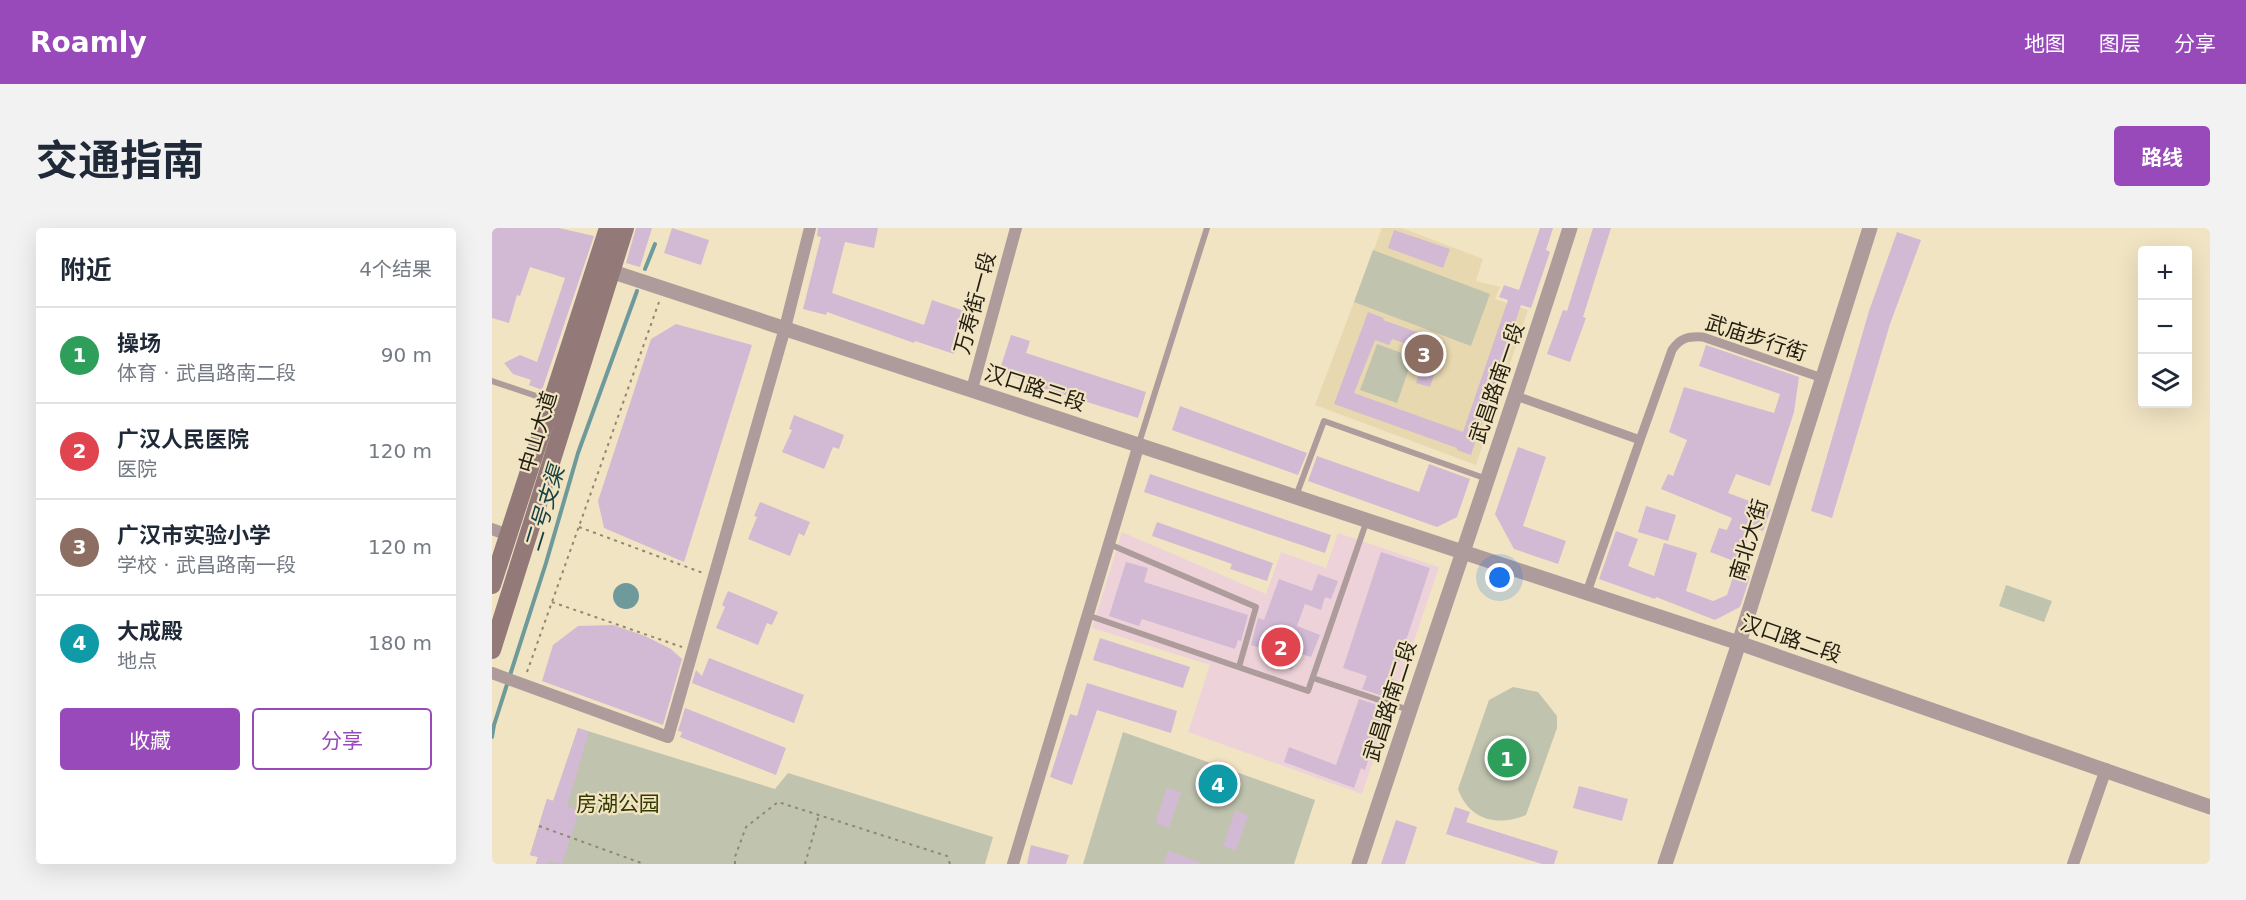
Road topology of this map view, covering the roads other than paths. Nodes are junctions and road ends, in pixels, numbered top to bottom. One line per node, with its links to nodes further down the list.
1 (607, 228): 8 (main road, 中山大道)
2 (625, 228): 8 (main road, 中山大道)
3 (810, 228): 9 (street)
4 (1016, 228): 12 (street, 万寿街一段)
5 (1207, 228): 16 (lane)
6 (1570, 228): 13 (street, 武昌路南一段)
7 (1870, 228): 10 (street, 南北大街)
8 (604, 268): 9 (street, 汉口路三段); 14 (main road, 中山大道); 27 (main road, 中山大道)
9 (785, 328): 12 (street, 汉口路三段); 30 (street)
10 (1822, 378): 15 (street, 武庙步行街); 26 (street, 南北大街)
11 (492, 381): 14 (lane)
12 (972, 389): 16 (street, 汉口路三段)
13 (1516, 396): 15 (street); 17 (street, 武昌路南一段)
14 (552, 401): 20 (main road, 中山大道)
15 (1640, 440): 24 (street, 武庙步行街)
16 (1138, 444): 18 (street, 汉口路三段); 21 (street)
17 (1487, 479): 18 (lane); 22 (street, 武昌路南一段)
18 (1296, 496): 19 (street, 汉口路三段)
19 (1367, 520): 22 (street, 汉口路三段); 29 (lane)
20 (500, 532): 23 (main road, 中山大道)
21 (1108, 544): 25 (street); 28 (lane)
22 (1462, 551): 24 (street, 汉口路二段); 31 (street, 武昌路南二段)
23 (492, 585)
24 (1587, 592): 26 (street, 汉口路二段)
25 (1087, 615): 28 (lane); 34 (street)
26 (1738, 643): 32 (street, 汉口路二段); 36 (street, 南北大街)
27 (492, 650)
28 (1239, 667): 29 (lane)
29 (1313, 678): 31 (lane)
30 (508, 679)
31 (1409, 710): 35 (street, 武昌路南二段)
32 (2106, 770): 33 (street, 汉口路二段); 37 (street)
33 (2210, 807)
34 (1013, 864)
35 (1359, 864)
36 (1665, 864)
37 (2073, 864)

